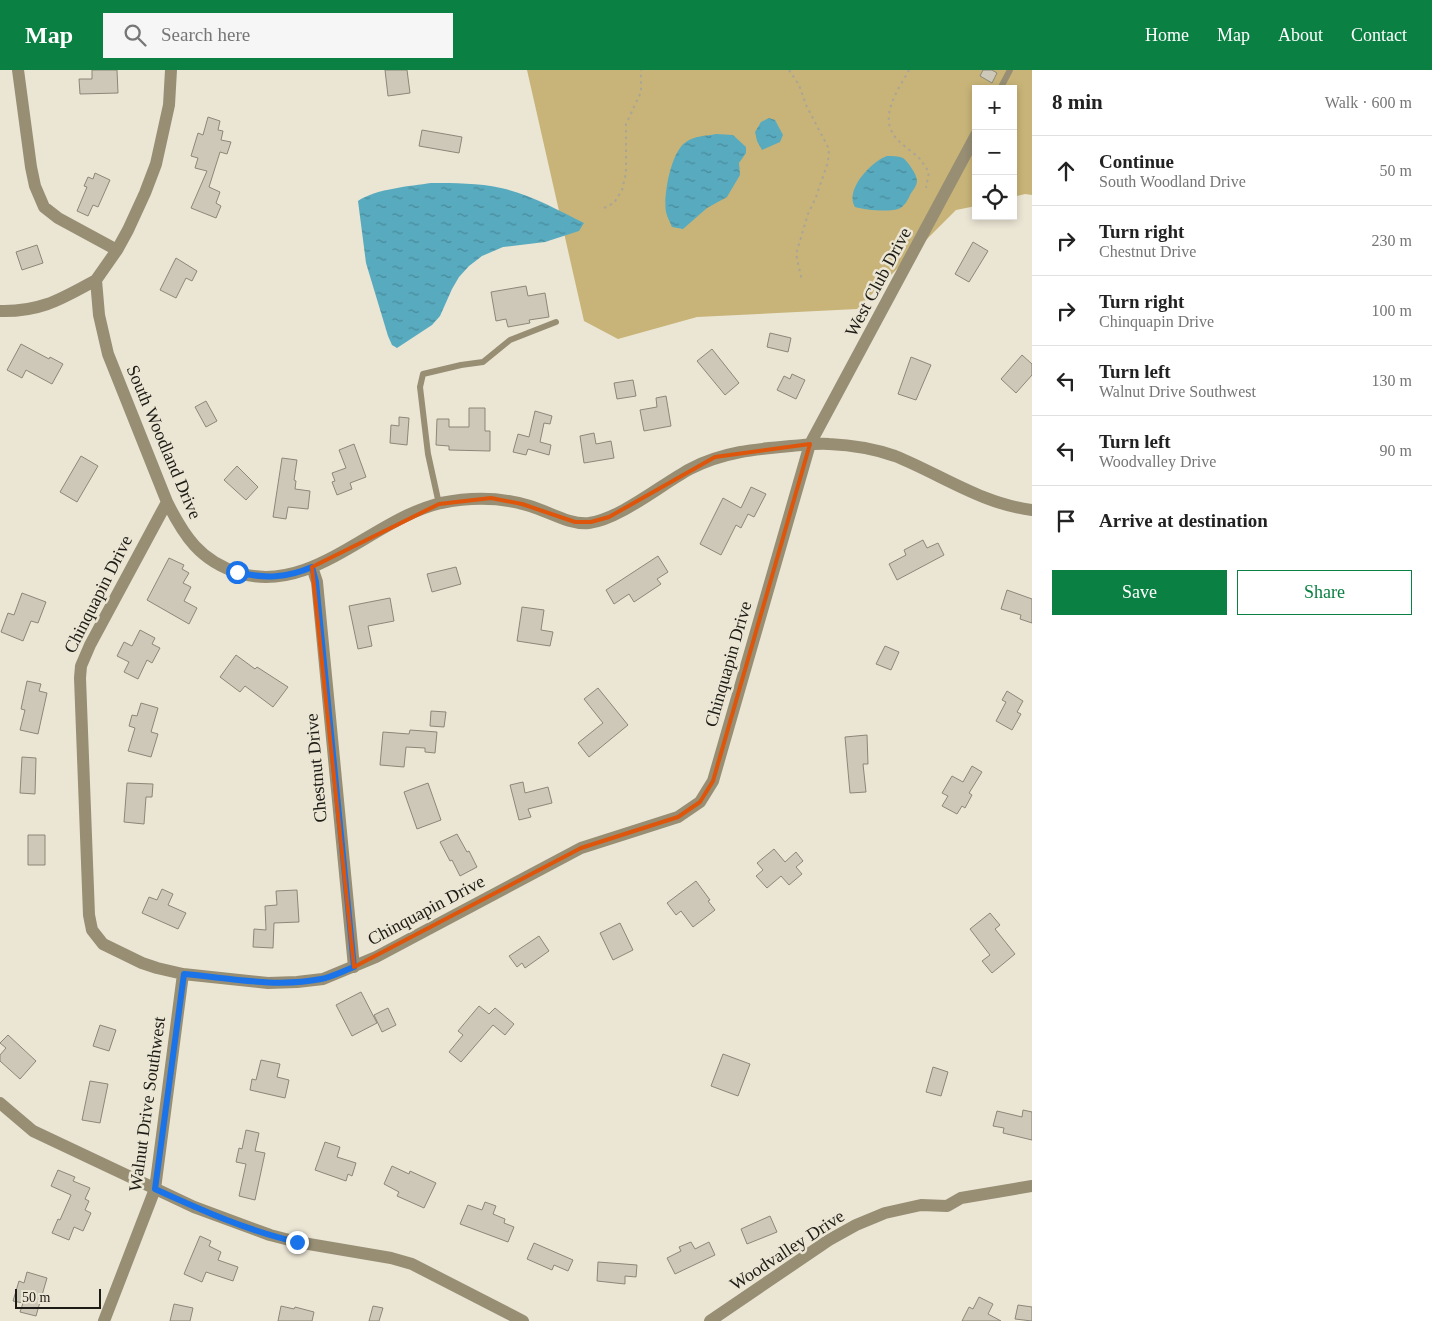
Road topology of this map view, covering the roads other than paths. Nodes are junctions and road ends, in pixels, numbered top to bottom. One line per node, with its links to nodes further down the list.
1 (18, 70): 6 (street)
2 (171, 70): 6 (street)
3 (1010, 70): 4 (lane)
4 (1002, 85)
5 (972, 142): 10 (street, West Club Drive)
6 (117, 250): 7 (street)
7 (96, 280): 8 (street); 11 (street, South Woodland Drive)
8 (0, 311)
9 (556, 322): 12 (lane)
10 (810, 444): 12 (street, South Woodland Drive); 13 (street, South Woodland Drive); 15 (street, Chinquapin Drive)
11 (167, 502): 14 (street, South Woodland Drive); 16 (street, Chinquapin Drive)
12 (439, 504): 14 (street, South Woodland Drive)
13 (1032, 510)
14 (312, 567): 15 (street, Chestnut Drive)
15 (354, 967): 16 (street, Chinquapin Drive)
16 (184, 974): 19 (street, Walnut Drive Southwest)
17 (0, 1103): 19 (street)
18 (1032, 1186): 22 (street, Woodvalley Drive)
19 (155, 1189): 20 (street, Walnut Drive Southwest); 21 (street)
20 (104, 1321)
21 (523, 1321)
22 (710, 1321)

